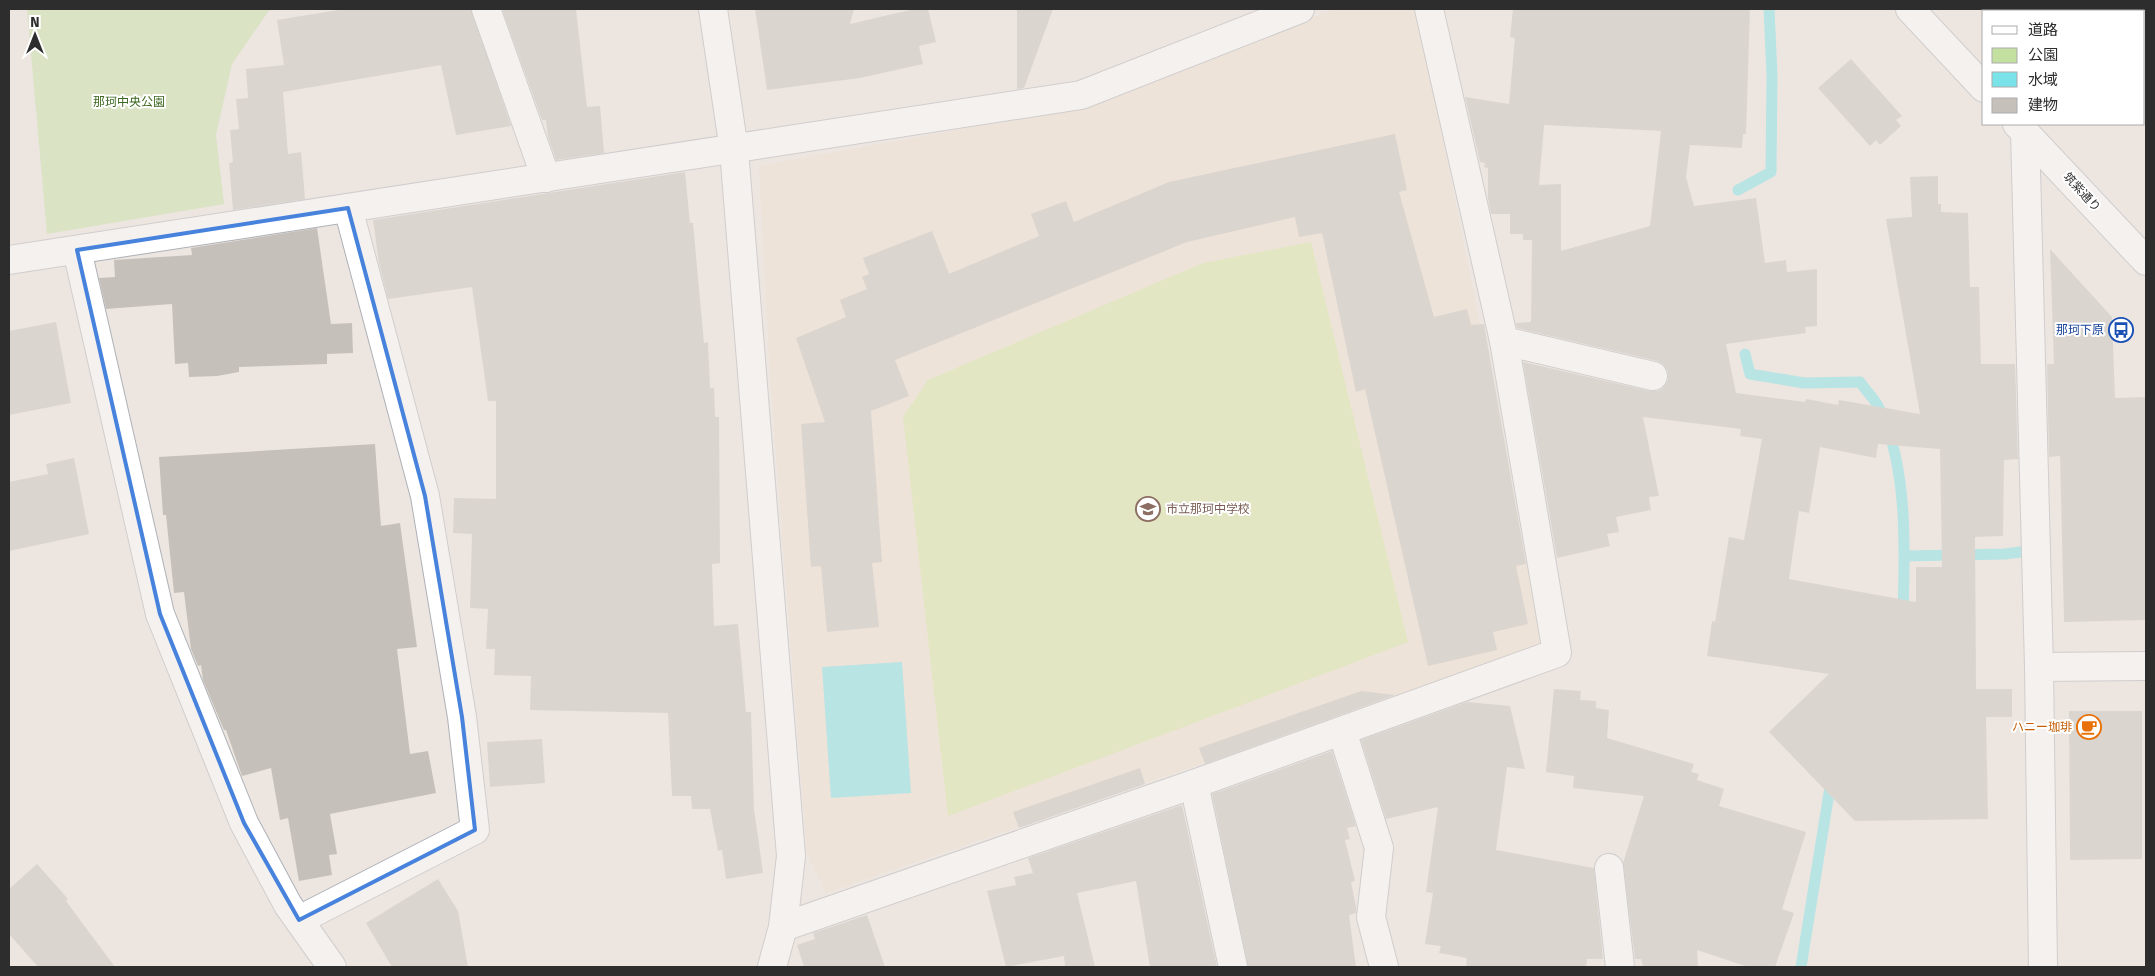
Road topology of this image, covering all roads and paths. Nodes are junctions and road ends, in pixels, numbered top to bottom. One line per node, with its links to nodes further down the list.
1 (486, 9): 10 (street)
2 (713, 9): 9 (street)
3 (1300, 9): 6 (street)
4 (1429, 9): 15 (street)
5 (1910, 9): 7 (street)
6 (1246, 19): 9 (street)
7 (1982, 86)
8 (2021, 128): 14 (street, 筑紫通り); 18 (street)
9 (734, 150): 10 (street); 23 (street)
10 (546, 178): 11 (street)
11 (348, 208): 12 (street); 22 (street)
12 (77, 250): 13 (street); 22 (street)
13 (9, 260)
14 (2146, 261)
15 (1504, 341): 16 (street); 19 (street)
16 (1653, 376)
17 (2146, 666): 18 (street)
18 (2039, 667): 29 (street)
19 (1342, 731): 20 (street); 27 (street)
20 (1194, 784): 23 (street); 26 (street)
21 (1609, 868): 28 (street)
22 (299, 920): 24 (street)
23 (782, 927): 25 (street)
24 (322, 962)
25 (772, 967)
26 (1233, 967)
27 (1384, 967)
28 (1620, 967)
29 (2043, 967)

